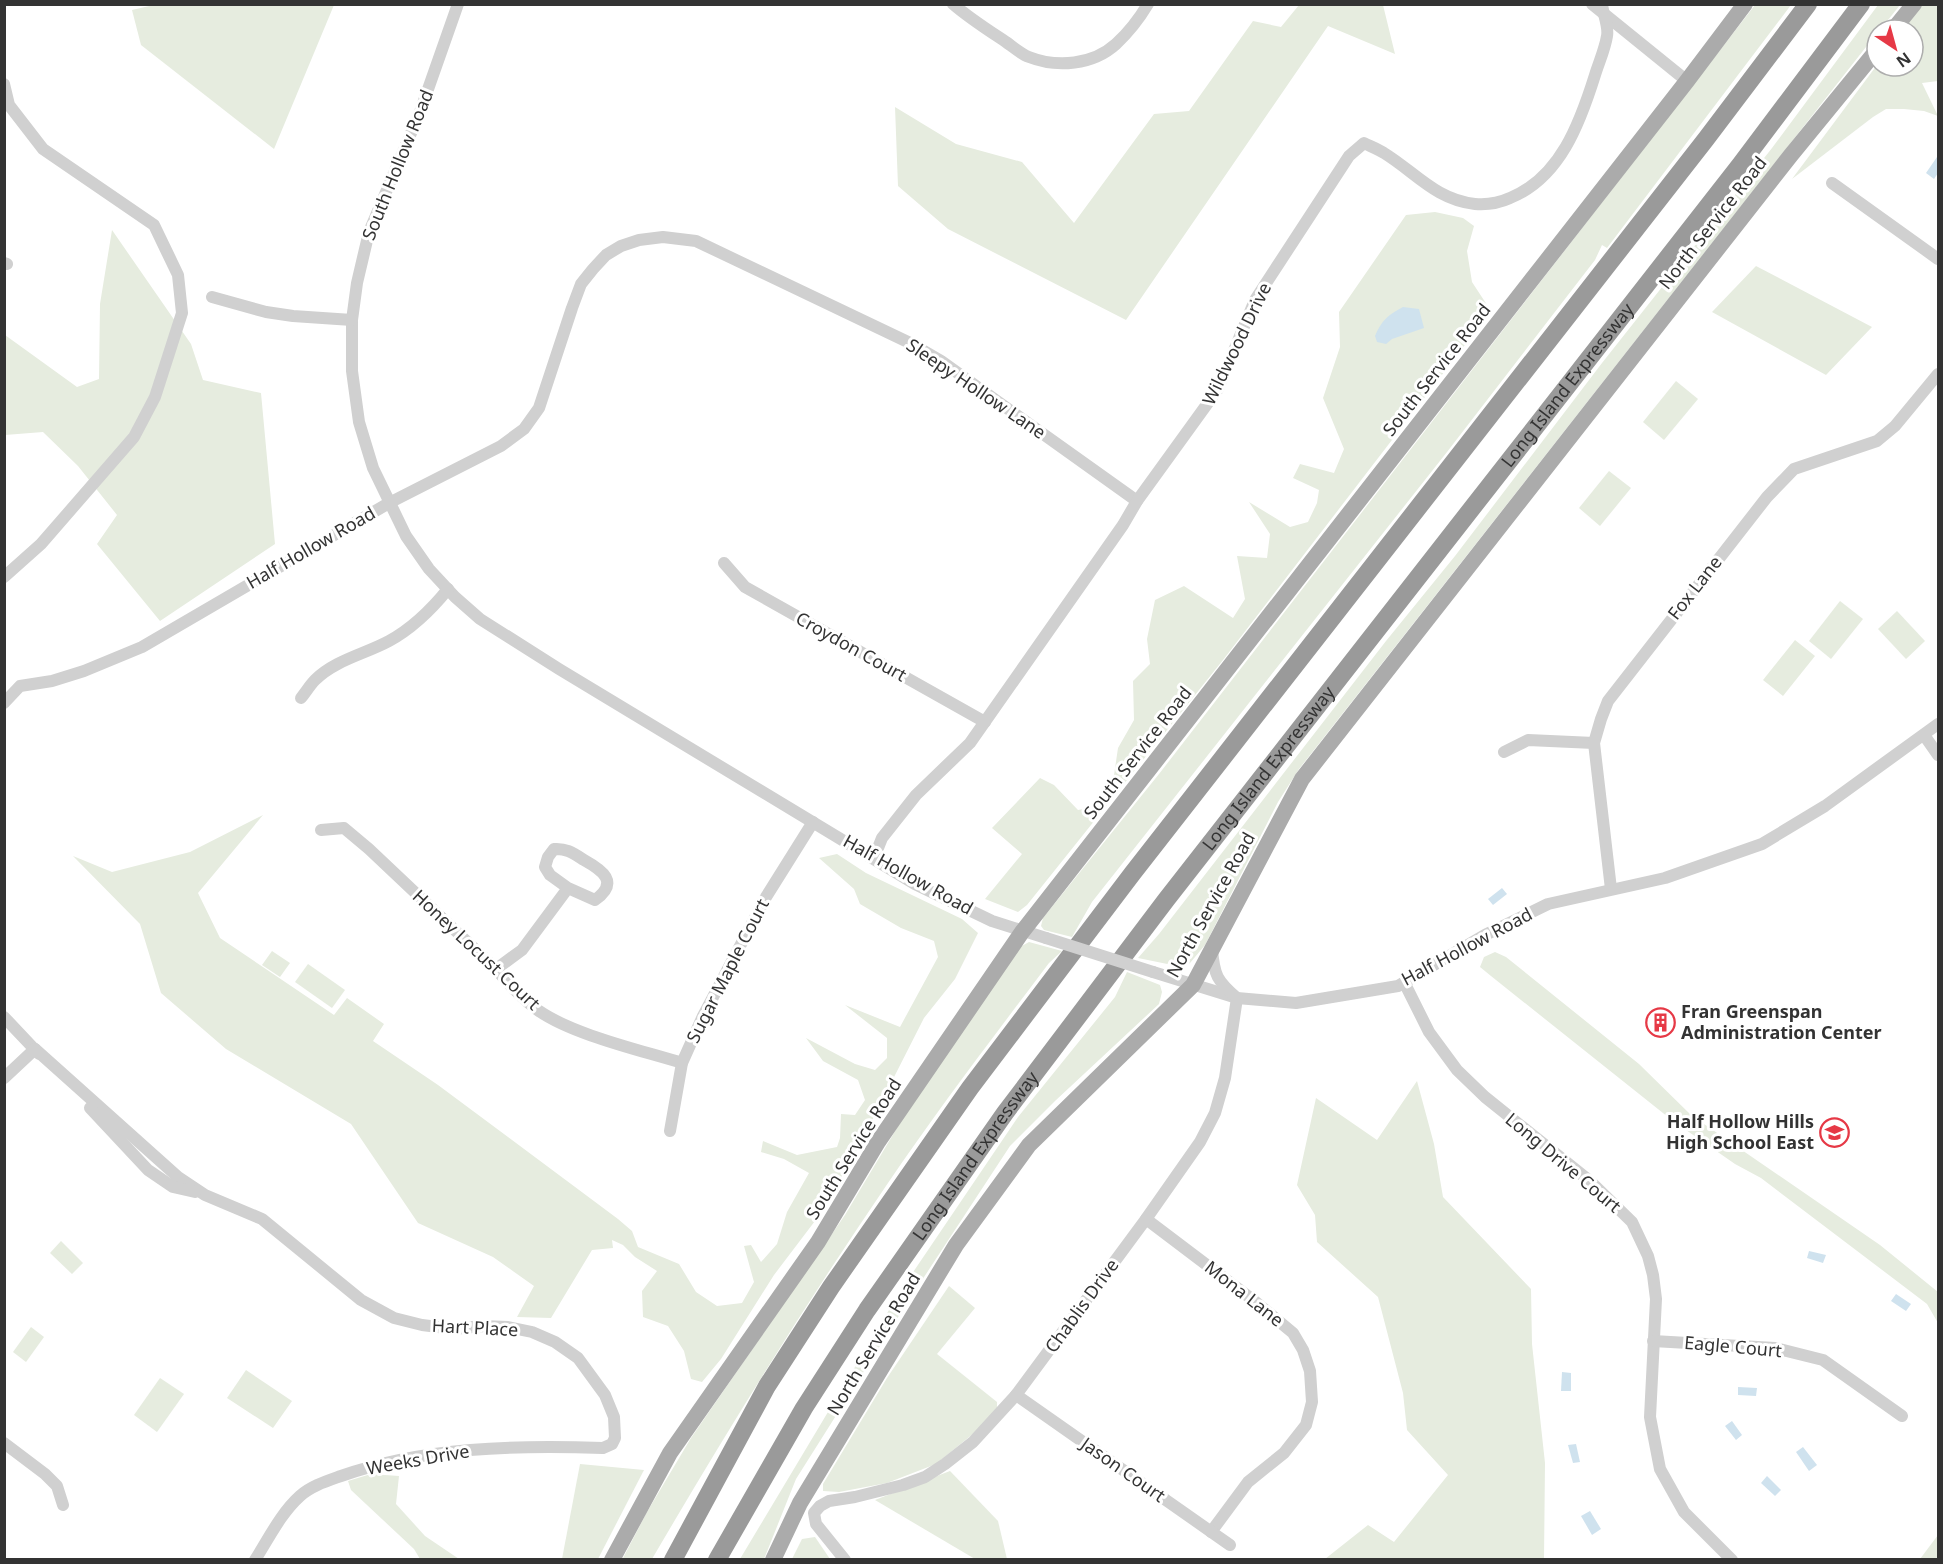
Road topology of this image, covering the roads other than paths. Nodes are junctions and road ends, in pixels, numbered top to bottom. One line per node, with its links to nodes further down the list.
1 (458, 4): 18 (street, South Hollow Road)
2 (953, 4): 3 (street)
3 (1149, 4)
4 (1592, 4): 9 (street)
5 (1745, 4): 12 (main road, South Service Road)
6 (1808, 4): 60 (highway)
7 (1861, 4): 61 (highway, Long Island Expressway)
8 (1914, 4): 10 (main road)
9 (1603, 9): 12 (street); 20 (street, Wildwood Drive)
10 (1903, 18)
11 (1865, 65): 39 (main road, North Service Road)
12 (1688, 81): 38 (main road, South Service Road)
13 (4, 84): 14 (street)
14 (7, 106): 23 (street)
15 (1832, 183): 16 (street)
16 (1938, 259)
17 (212, 297): 18 (street)
18 (352, 320): 21 (street, South Hollow Road)
19 (1938, 374): 30 (street, Fox Lane)
20 (1137, 501): 21 (street, Sleepy Hollow Lane); 27 (street, Wildwood Drive)
21 (389, 502): 24 (street, Half Hollow Road); 26 (street, Half Hollow Road)
22 (724, 563): 27 (street, Croydon Court)
23 (4, 577)
24 (448, 589): 25 (street); 33 (street, Half Hollow Road)
25 (301, 698)
26 (4, 703)
27 (985, 722): 35 (street, Wildwood Drive)
28 (1938, 724): 29 (street, Half Hollow Road)
29 (1924, 735): 32 (street); 37 (street, Half Hollow Road)
30 (1594, 743): 31 (street); 37 (street, Fox Lane)
31 (1504, 752)
32 (1938, 755)
33 (813, 822): 35 (street, Half Hollow Road); 46 (street, Sugar Maple Court)
34 (321, 830): 40 (street, Honey Locust Court)
35 (874, 858): 38 (street, Half Hollow Road)
36 (568, 888): 36 (street); 40 (street)
37 (1611, 889): 41 (street, Half Hollow Road)
38 (1022, 932): 42 (street, Half Hollow Road, bridge); 59 (main road, South Service Road)
39 (1212, 948): 42 (main road, North Service Road); 43 (street)
40 (496, 969): 46 (street, Honey Locust Court)
41 (1404, 982): 43 (street, Half Hollow Road); 50 (street, Long Drive Court)
42 (1193, 985): 43 (street, Half Hollow Road); 62 (main road, North Service Road)
43 (1237, 998): 49 (street, Chablis Drive)
44 (4, 1017): 45 (street, Hart Place)
45 (35, 1049): 47 (street); 53 (street, Hart Place)
46 (682, 1063): 48 (street, Sugar Maple Court)
47 (4, 1078)
48 (670, 1131)
49 (1146, 1219): 51 (street, Chablis Drive); 56 (street, Mona Lane)
50 (1653, 1341): 52 (street, Eagle Court); 64 (street, Long Drive Court)
51 (1016, 1395): 56 (street, Jason Court); 63 (street, Chablis Drive)
52 (1902, 1416)
53 (615, 1438): 58 (street, Weeks Drive)
54 (4, 1443): 55 (street)
55 (63, 1505)
56 (1211, 1532): 57 (street, Jason Court)
57 (1230, 1545)
58 (255, 1560)
59 (612, 1560)
60 (673, 1560)
61 (717, 1560)
62 (773, 1560)
63 (845, 1560)
64 (1732, 1560)

